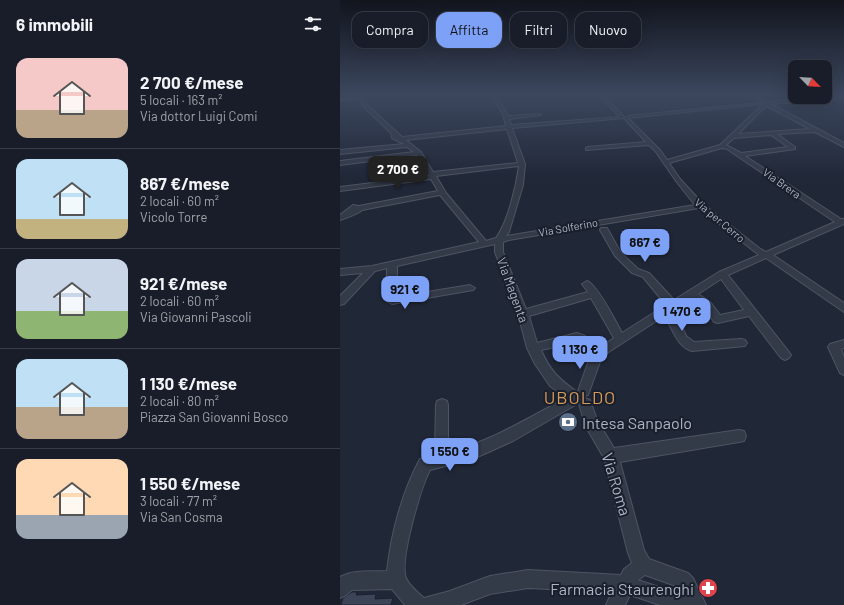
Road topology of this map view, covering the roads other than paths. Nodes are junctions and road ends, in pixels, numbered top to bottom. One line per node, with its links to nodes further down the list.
1 (383, 122): 11 (street)
2 (507, 122): 7 (street)
3 (570, 122): 7 (street)
4 (629, 122): 12 (street, Via per Cerro)
5 (747, 122): 10 (street)
6 (801, 122): 8 (street)
7 (508, 127): 11 (street); 22 (street)
8 (816, 130): 9 (street); 14 (street)
9 (773, 134): 10 (street); 19 (street)
10 (734, 136): 15 (street)
11 (400, 139): 13 (street)
12 (650, 143): 16 (street); 20 (street, Via per Cerro)
13 (407, 145): 17 (street); 18 (street)
14 (844, 145)
15 (722, 146): 19 (street, Via Brera); 20 (street)
16 (588, 149)
17 (340, 152)
18 (419, 153): 21 (street); 23 (street)
19 (739, 155): 28 (street, Via Brera)
20 (665, 162): 26 (street, Via per Cerro)
21 (340, 163)
22 (522, 164): 23 (street); 30 (street)
23 (433, 176): 24 (street); 25 (street)
24 (340, 189)
25 (442, 192): 27 (street); 31 (street)
26 (700, 206): 30 (street, Via Solferino); 32 (street, Via per Cerro)
27 (340, 218)
28 (840, 224): 32 (street)
29 (604, 230): 43 (street)
30 (499, 240): 31 (street, Via Solferino); 46 (street, Via Magenta)
31 (484, 243): 33 (street, Via Solferino)
32 (765, 255): 36 (street); 44 (street, Via per Cerro)
33 (392, 264): 34 (street, Via Solferino); 38 (street)
34 (372, 269): 35 (street, Via Solferino); 41 (street)
35 (340, 272)
36 (722, 274): 39 (street); 45 (street)
37 (588, 284): 40 (street)
38 (470, 288)
39 (691, 293): 42 (street); 43 (street)
40 (594, 294): 46 (street); 48 (street)
41 (340, 302)
42 (707, 304): 45 (street); 47 (street)
43 (669, 307): 47 (street); 48 (street)
44 (844, 308)
45 (751, 312): 52 (street)
46 (523, 314): 51 (street, Via Magenta)
47 (675, 323): 49 (street)
48 (620, 339): 53 (street)
49 (741, 343)
50 (844, 344): 54 (street)
51 (533, 348): 53 (street); 55 (street, Via Magenta)
52 (785, 355)
53 (596, 357): 55 (street)
54 (844, 370)
55 (579, 398): 58 (street, Via Roma); 59 (street)
56 (442, 405): 59 (street)
57 (738, 436): 58 (street)
58 (611, 456): 60 (street, Via Roma)
59 (438, 461): 61 (street)
60 (643, 566): 62 (street); 68 (street)
61 (397, 580): 63 (street); 65 (street)
62 (625, 584): 64 (street); 67 (street); 68 (street)
63 (340, 589)
64 (450, 602): 66 (street)
65 (419, 605)
66 (429, 605)
67 (615, 605)
68 (693, 605)

